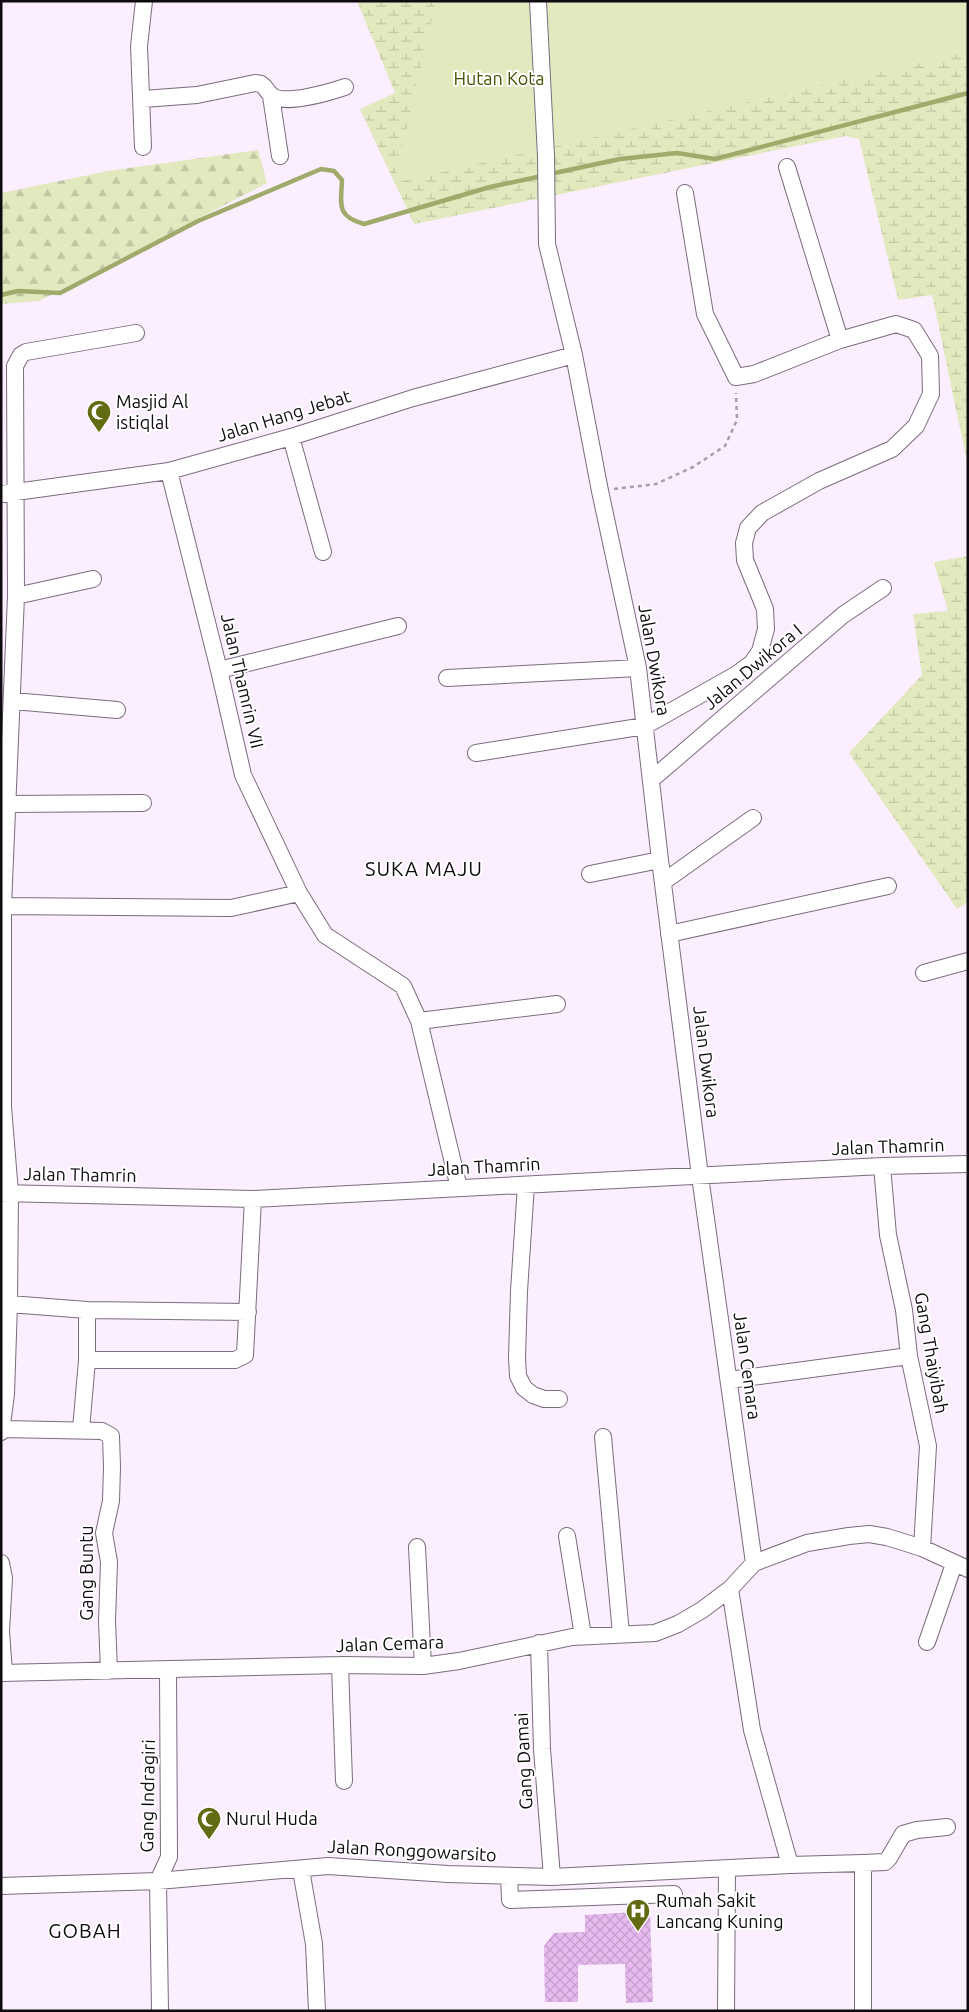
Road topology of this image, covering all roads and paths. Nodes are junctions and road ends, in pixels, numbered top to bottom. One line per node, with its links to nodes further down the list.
1 (144, 1): 5 (street)
2 (538, 1): 12 (street, Jalan Dwikora)
3 (345, 88): 4 (street)
4 (271, 96): 5 (street); 7 (street)
5 (143, 99): 6 (street)
6 (143, 147)
7 (280, 156)
8 (787, 167): 11 (street)
9 (685, 193): 13 (street)
10 (136, 333): 17 (street)
11 (840, 340): 13 (street); 28 (street)
12 (574, 355): 14 (street, Jalan Hang Jebat); 16 (street, Jalan Dwikora)
13 (736, 377): 16 (path)
14 (291, 437): 15 (street, Jalan Hang Jebat); 18 (street)
15 (170, 471): 17 (street, Jalan Hang Jebat); 24 (street, Jalan Thamrin VII)
16 (600, 491): 23 (street, Jalan Dwikora)
17 (8, 494): 21 (street)
18 (323, 552)
19 (93, 579): 21 (street)
20 (883, 588): 30 (street, Jalan Dwikora I)
21 (16, 596): 26 (street)
22 (398, 626): 24 (street)
23 (638, 668): 25 (street); 28 (street, Jalan Dwikora)
24 (220, 670): 39 (street, Jalan Thamrin VII)
25 (447, 678)
26 (13, 701): 27 (street); 32 (street)
27 (117, 710)
28 (645, 726): 29 (street); 30 (street, Jalan Dwikora)
29 (476, 753)
30 (651, 780): 34 (street, Jalan Dwikora)
31 (143, 803): 32 (street)
32 (7, 804): 35 (street)
33 (753, 818): 37 (street)
34 (660, 860): 36 (street); 37 (street, Jalan Dwikora)
35 (3, 863): 40 (street)
36 (590, 874)
37 (663, 882): 41 (street, Jalan Dwikora)
38 (888, 886): 41 (street)
39 (299, 893): 40 (street); 45 (street, Jalan Thamrin VII)
40 (4, 906): 51 (street)
41 (669, 934): 48 (street, Jalan Dwikora)
42 (968, 961): 43 (street)
43 (924, 973)
44 (557, 1004): 45 (street)
45 (419, 1021): 50 (street, Jalan Thamrin VII)
46 (968, 1164): 47 (street, Jalan Thamrin)
47 (882, 1166): 48 (street, Jalan Thamrin); 56 (street, Gang Thaiyibah)
48 (700, 1176): 49 (street, Jalan Thamrin); 58 (street, Jalan Cemara)
49 (526, 1185): 50 (street, Jalan Thamrin); 59 (street)
50 (459, 1188): 52 (street, Jalan Thamrin)
51 (5, 1193): 52 (street, Jalan Thamrin); 53 (street)
52 (252, 1199): 55 (street)
53 (9, 1304): 54 (street); 60 (street)
54 (86, 1310): 55 (street); 57 (street)
55 (248, 1312): 57 (street)
56 (909, 1356): 58 (street); 65 (street, Gang Thaiyibah)
57 (87, 1360): 61 (street)
58 (729, 1380): 67 (street, Jalan Cemara)
59 (559, 1399)
60 (2, 1430): 61 (street, Gang Buntu)
61 (81, 1430): 77 (street, Gang Buntu)
62 (602, 1437): 70 (street)
63 (567, 1536): 71 (street)
64 (417, 1547): 75 (street)
65 (922, 1548): 67 (street, Jalan Cemara); 68 (street, Jalan Cemara)
66 (1, 1563): 78 (street)
67 (754, 1563): 69 (street, Jalan Cemara)
68 (961, 1566): 72 (street)
69 (730, 1590): 70 (street, Jalan Cemara); 82 (street)
70 (622, 1634): 71 (street, Jalan Cemara)
71 (583, 1636): 73 (street, Jalan Cemara)
72 (926, 1642)
73 (539, 1643): 75 (street, Jalan Cemara); 87 (street, Gang Damai)
74 (340, 1666): 75 (street, Jalan Cemara); 76 (street, Jalan Cemara); 79 (street)
75 (423, 1666)
76 (168, 1670): 77 (street, Jalan Cemara); 88 (street, Gang Indragiri)
77 (109, 1671): 78 (street, Jalan Cemara)
78 (3, 1673)
79 (344, 1781)
80 (947, 1827): 81 (street, Jalan Ronggowarsito)
81 (863, 1863): 82 (street, Jalan Ronggowarsito); 95 (street)
82 (790, 1865): 83 (street, Jalan Ronggowarsito)
83 (726, 1869): 85 (street, Jalan Ronggowarsito); 94 (street)
84 (301, 1870): 86 (street, Jalan Ronggowarsito); 88 (street, Jalan Ronggowarsito); 93 (street)
85 (633, 1873): 87 (street, Jalan Ronggowarsito); 91 (street)
86 (510, 1876): 87 (street, Jalan Ronggowarsito); 91 (street)
87 (552, 1877)
88 (158, 1881): 89 (street, Jalan Ronggowarsito); 92 (street, Gang Indragiri)
89 (1, 1886)
90 (674, 1894): 91 (street)
91 (634, 1895)
92 (160, 2011)
93 (317, 2011)
94 (726, 2011)
95 (863, 2011)

